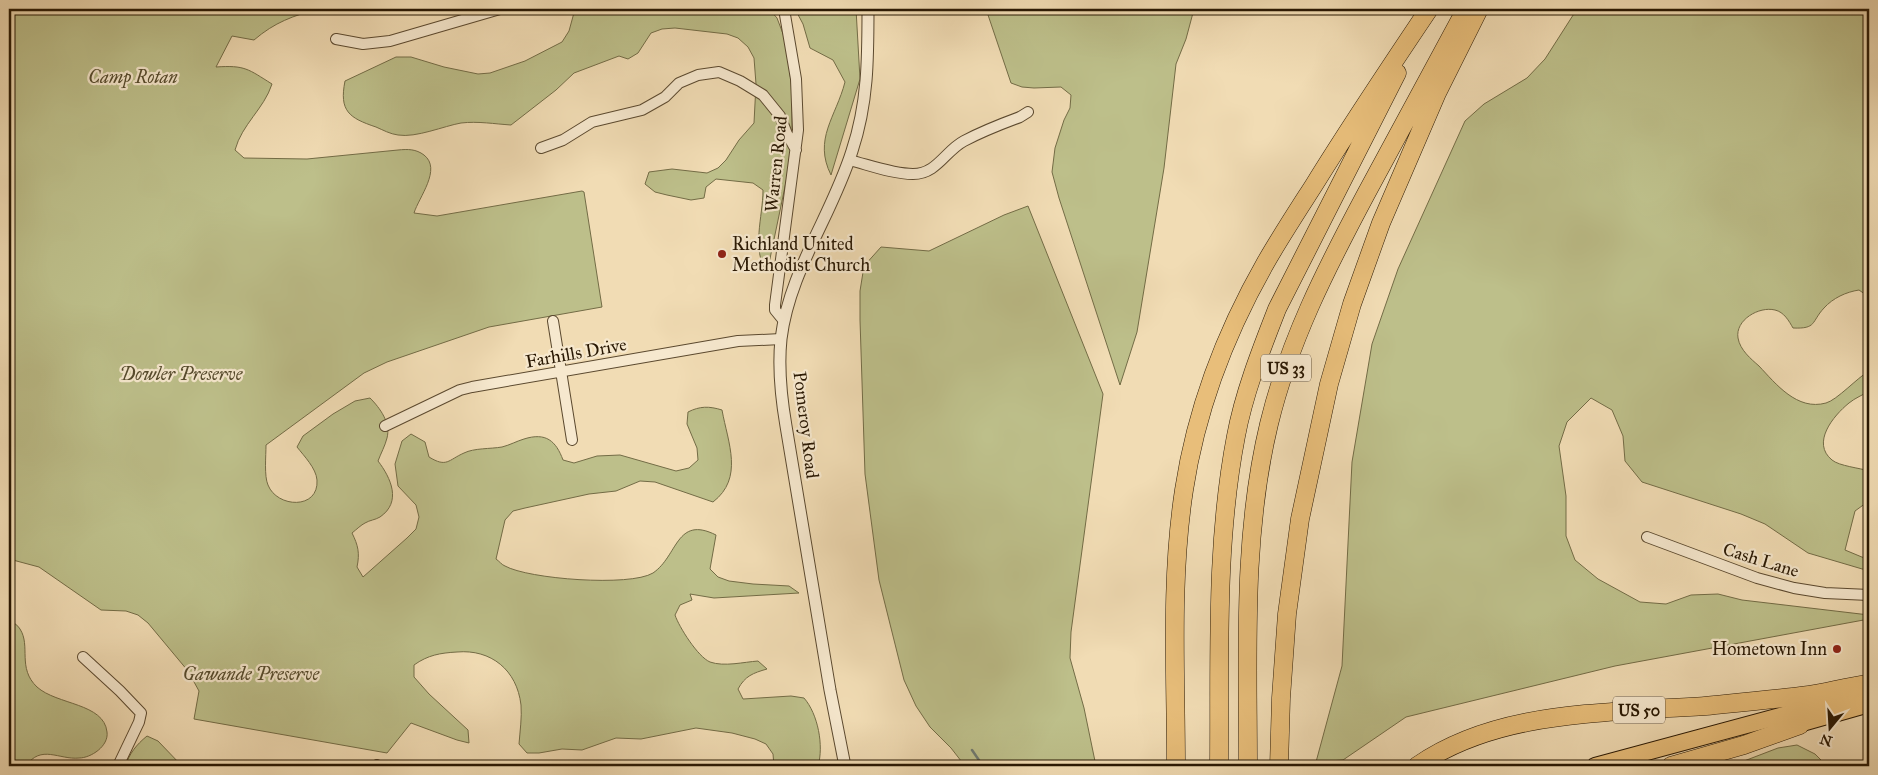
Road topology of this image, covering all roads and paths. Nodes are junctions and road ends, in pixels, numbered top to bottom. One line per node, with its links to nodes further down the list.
1 (500, 9): 7 (street)
2 (784, 9): 10 (street, Warren Road)
3 (868, 9): 11 (street, Pomeroy Road)
4 (1430, 9): 28 (highway); 29 (highway, US 33)
5 (1466, 9): 30 (highway, US 33)
6 (1479, 9): 25 (highway)
7 (336, 39)
8 (1028, 112): 11 (street)
9 (541, 148): 10 (street)
10 (796, 150): 13 (street, Warren Road)
11 (849, 160): 13 (street, Pomeroy Road)
12 (553, 321): 15 (street)
13 (784, 321): 14 (street, Pomeroy Road)
14 (781, 339): 15 (street, Farhills Drive); 27 (street, Pomeroy Road)
15 (561, 372): 16 (street, Farhills Drive); 17 (street)
16 (385, 426)
17 (572, 440)
18 (1647, 537): 19 (street, Cash Lane)
19 (1869, 595)
20 (83, 657): 26 (street)
21 (1869, 684): 31 (highway, US 50)
22 (1869, 692): 32 (highway)
23 (1869, 704): 24 (highway)
24 (1800, 725): 33 (highway); 34 (highway)
25 (1280, 763)
26 (118, 766)
27 (845, 766)
28 (1176, 766)
29 (1219, 766)
30 (1248, 766)
31 (1417, 766)
32 (1595, 766)
33 (1628, 766)
34 (1671, 766)

